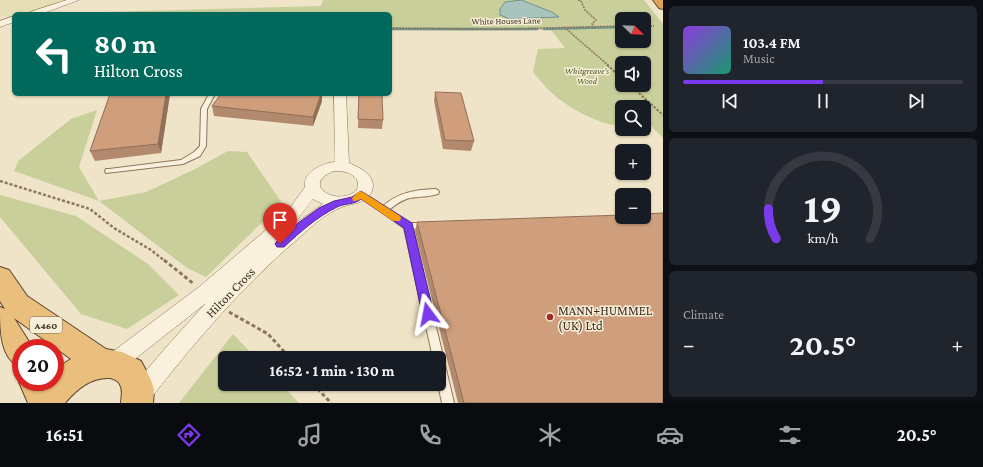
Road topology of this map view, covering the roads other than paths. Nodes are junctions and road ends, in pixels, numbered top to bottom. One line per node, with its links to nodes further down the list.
1 (75, 0): 4 (street)
2 (659, 0): 3 (highway)
3 (663, 5)
4 (38, 12)
5 (12, 21): 6 (street)
6 (0, 24)
7 (211, 96): 10 (lane)
8 (340, 96): 9 (street)
9 (342, 166): 11 (street, Hilton Cross); 13 (street)
10 (109, 171)
11 (312, 189): 14 (street); 19 (street, Hilton Cross)
12 (435, 192): 15 (lane)
13 (361, 194): 14 (street, Hilton Cross); 15 (lane)
14 (337, 203): 19 (street, Hilton Cross)
15 (384, 210): 17 (lane)
16 (432, 225): 17 (lane)
17 (408, 226): 22 (lane)
18 (0, 278): 23 (highway, A460)
19 (211, 299): 23 (street, Hilton Cross); 26 (street, Hilton Cross)
20 (0, 320): 21 (highway)
21 (12, 339)
22 (436, 351)
23 (107, 363): 26 (highway); 27 (highway)
24 (39, 391): 27 (highway)
25 (445, 391): 28 (lane)
26 (138, 400)
27 (45, 403)
28 (448, 403)

